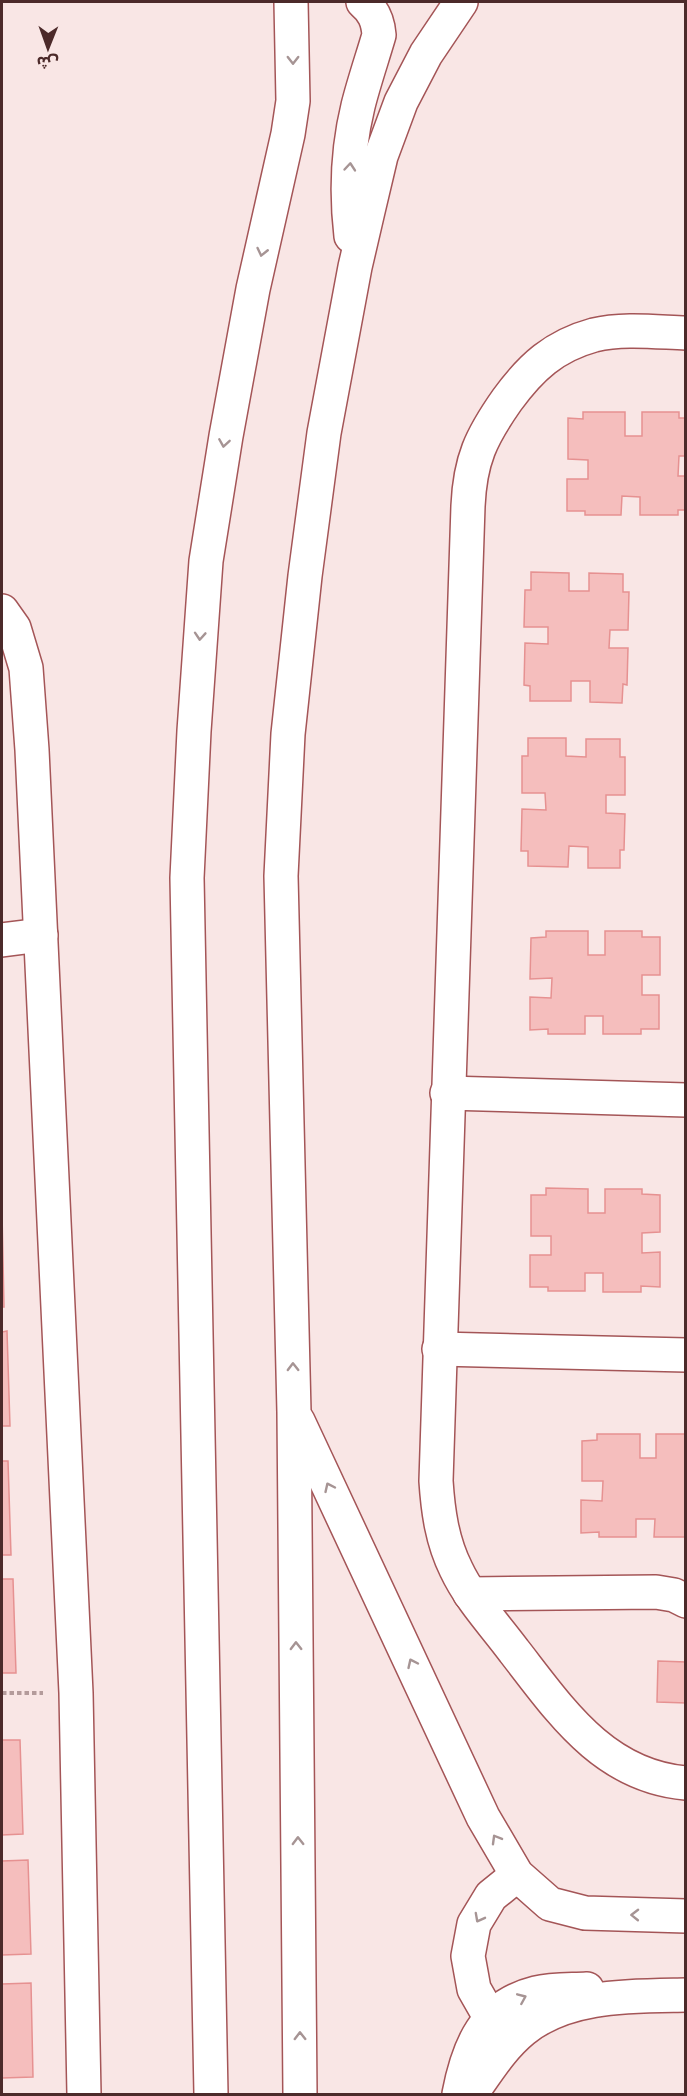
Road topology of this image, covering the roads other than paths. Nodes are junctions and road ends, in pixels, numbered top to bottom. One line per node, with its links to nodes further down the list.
1 (363, 2): 4 (street, one-way to 1)
2 (460, 2): 4 (street)
3 (297, 9): 23 (street, one-way to 23)
4 (355, 267): 13 (street, one-way to 4)
5 (686, 333): 9 (street)
6 (2, 611): 7 (street)
7 (41, 935): 8 (street); 22 (street)
8 (2, 940)
9 (447, 1093): 10 (street); 11 (street)
10 (686, 1100)
11 (439, 1349): 12 (street); 14 (street)
12 (686, 1355)
13 (294, 1412): 17 (street, one-way to 13); 24 (street, one-way to 13)
14 (470, 1594): 15 (street); 16 (street)
15 (686, 1601)
16 (686, 1783)
17 (517, 1875): 18 (street, one-way to 17); 21 (street, one-way to 21)
18 (686, 1916)
19 (686, 1995): 20 (street)
20 (627, 1997): 21 (street, one-way to 20); 26 (street)
21 (490, 2017): 25 (street)
22 (84, 2094)
23 (211, 2094)
24 (300, 2094)
25 (459, 2094)
26 (471, 2094)

